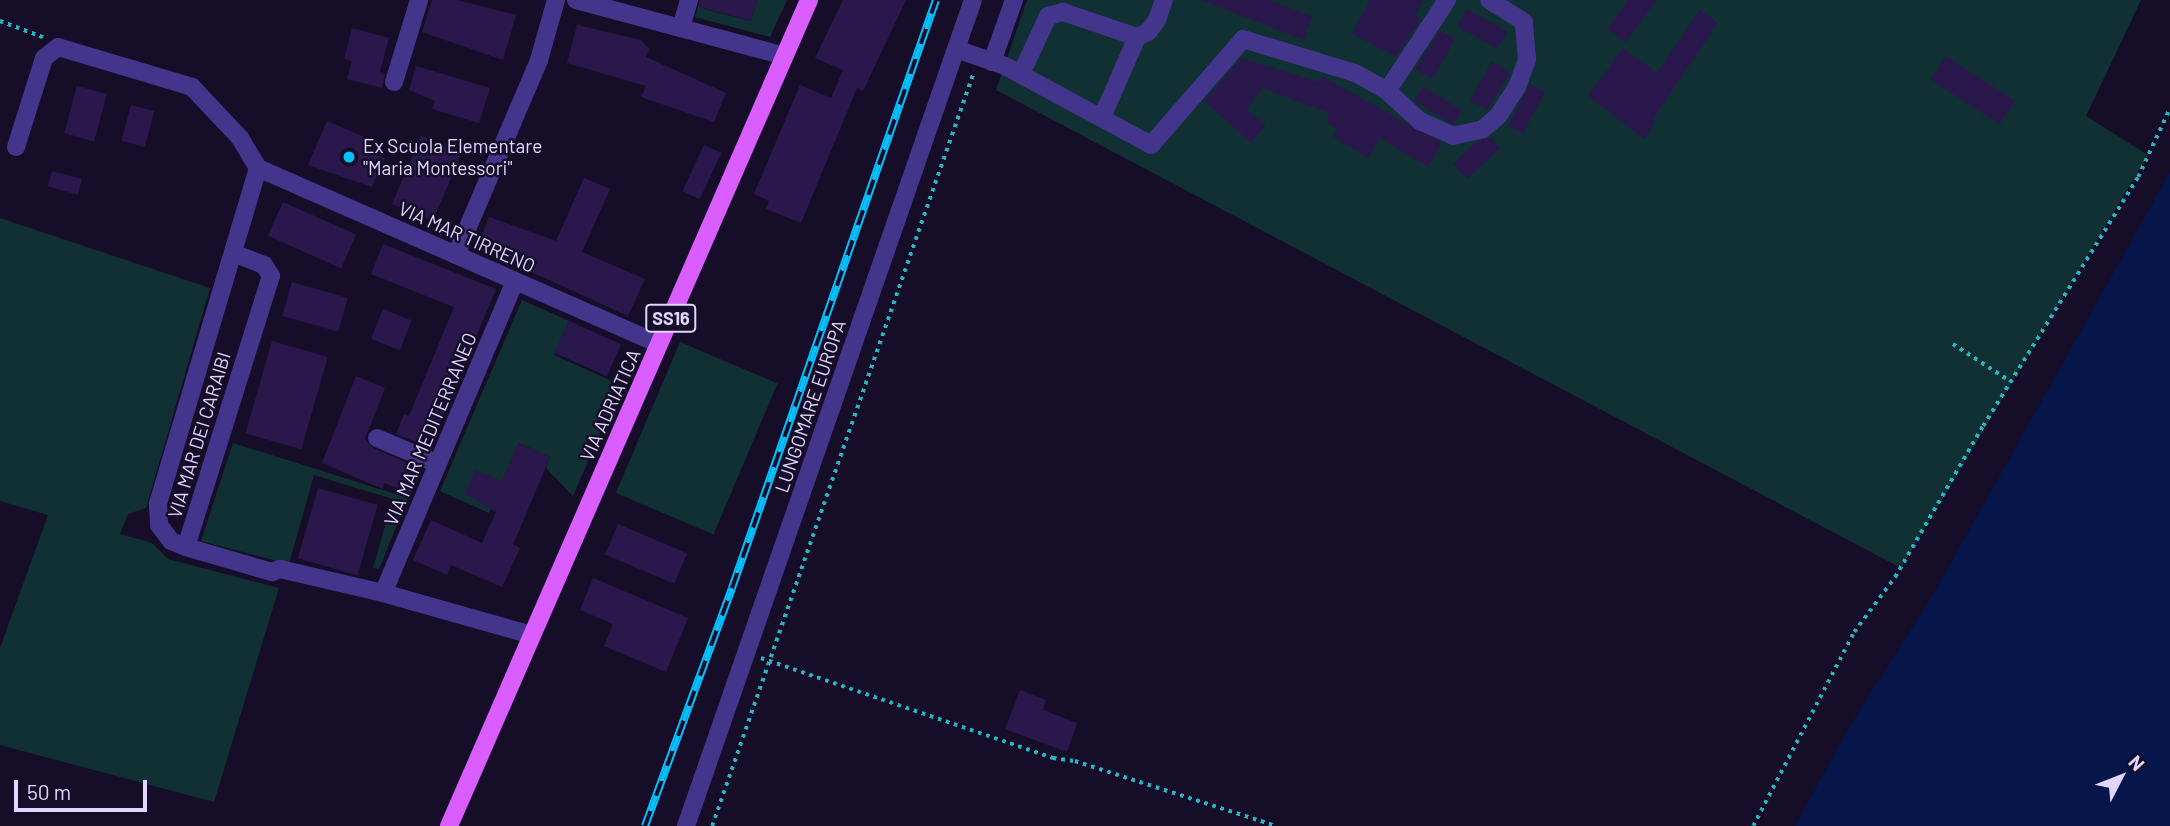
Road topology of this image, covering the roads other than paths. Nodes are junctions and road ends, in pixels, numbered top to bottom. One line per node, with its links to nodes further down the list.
1 (419, 0): 17 (street)
2 (556, 0): 23 (street)
3 (576, 0): 11 (street)
4 (690, 0): 11 (street)
5 (809, 0): 14 (main road, VIA ADRIATICA / SS16)
6 (974, 0): 13 (street, LUNGOMARE EUROPA)
7 (1014, 0): 15 (street)
8 (1164, 0): 12 (street)
9 (1447, 0): 18 (street)
10 (1489, 0): 18 (street)
11 (681, 28): 14 (street)
12 (1137, 37): 16 (street); 19 (street)
13 (956, 49): 15 (street); 32 (street, LUNGOMARE EUROPA)
14 (785, 56): 25 (main road, VIA ADRIATICA / SS16)
15 (992, 62): 16 (street)
16 (1021, 74): 19 (street)
17 (394, 82)
18 (1388, 91): 19 (street)
19 (1103, 115)
20 (16, 147): 21 (street)
21 (258, 168): 22 (street, VIA MAR DEI CARAIBI); 23 (street, VIA MAR TIRRENO)
22 (233, 253): 28 (street, VIA MAR DEI CARAIBI); 28 (street, VIA MAR DEI CARAIBI)
23 (456, 256): 24 (street, VIA MAR TIRRENO)
24 (515, 281): 25 (street, VIA MAR TIRRENO); 27 (street, VIA MAR MEDITERRANEO)
25 (659, 344): 30 (main road, VIA ADRIATICA / SS16)
26 (377, 438): 27 (street)
27 (438, 464): 29 (street, VIA MAR MEDITERRANEO)
28 (186, 547): 29 (street)
29 (383, 593): 30 (street)
30 (531, 635): 31 (main road, VIA ADRIATICA / SS16)
31 (449, 826)
32 (686, 826)

